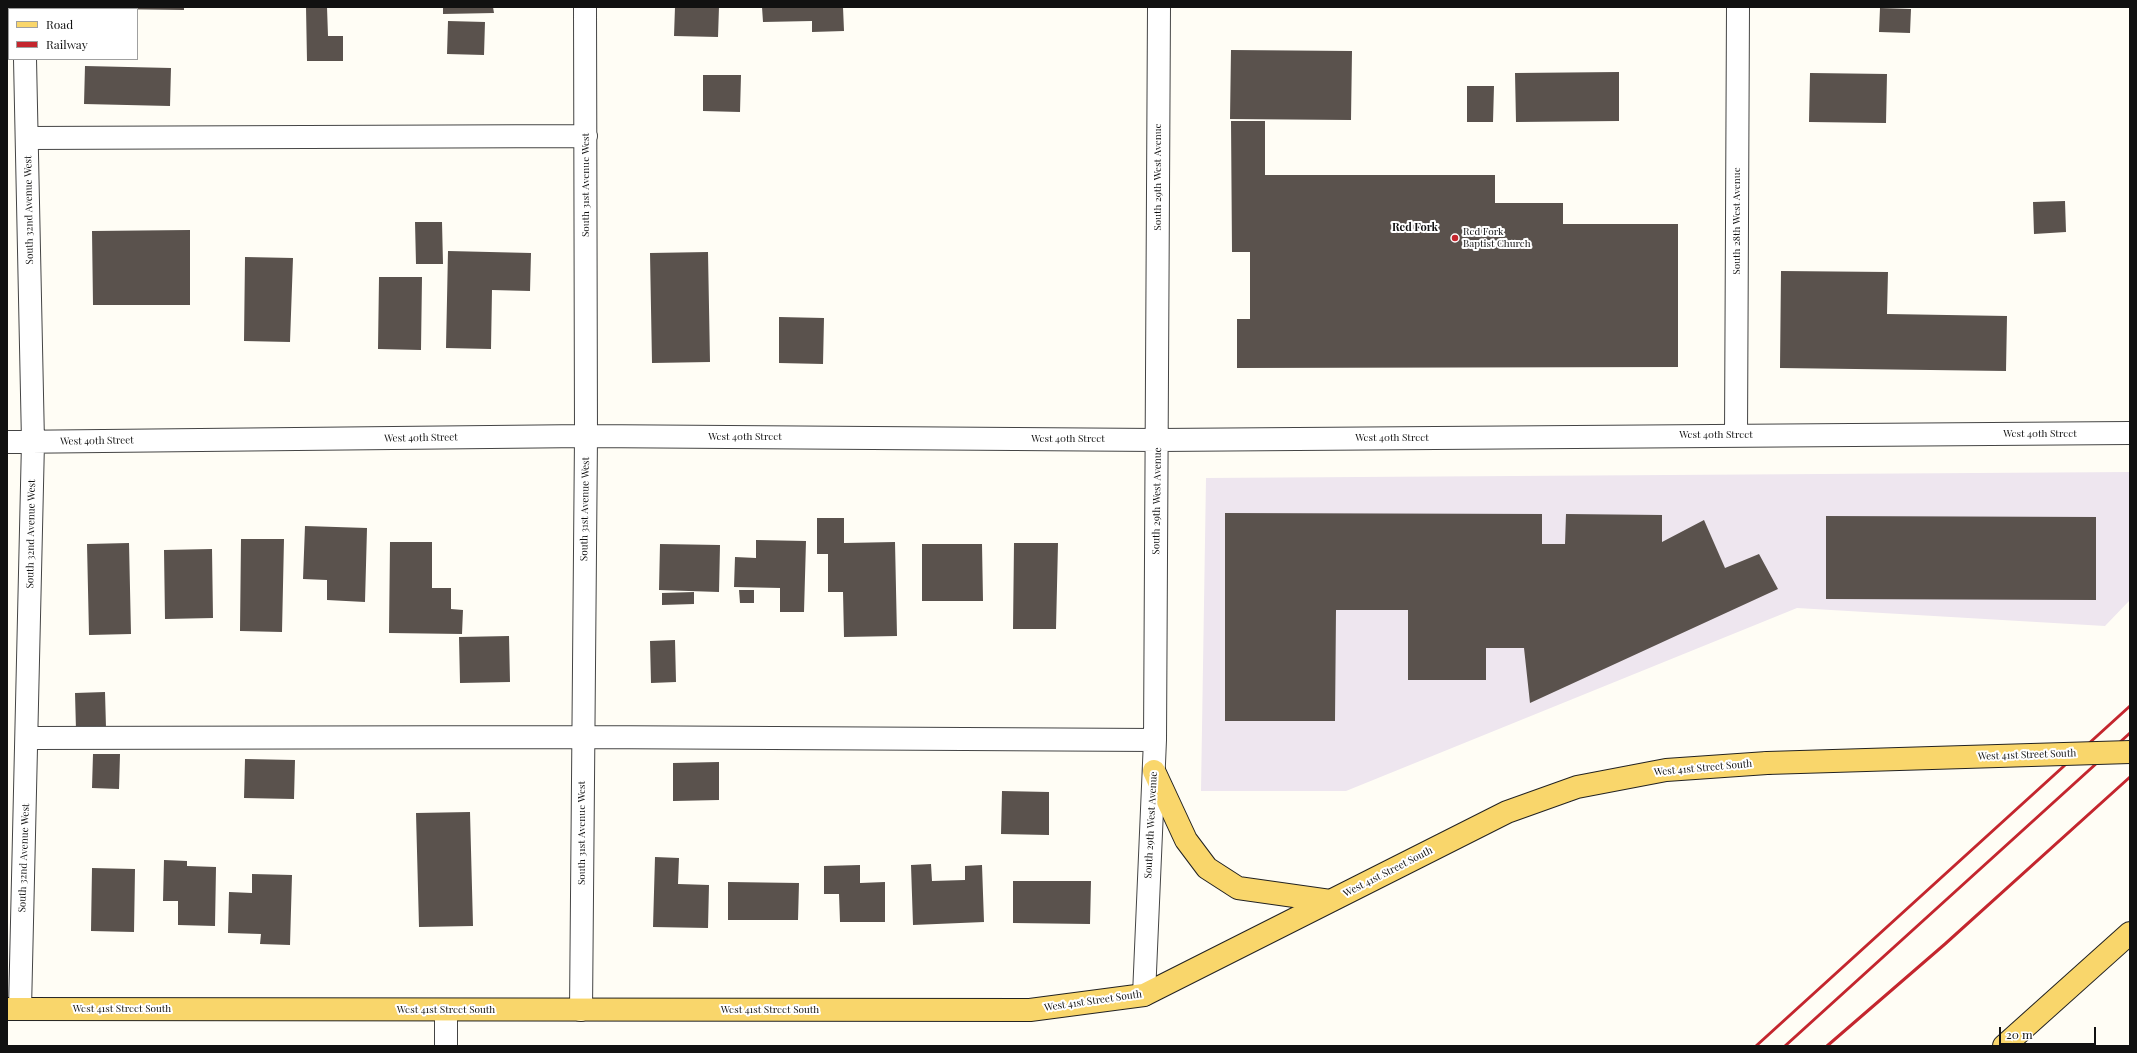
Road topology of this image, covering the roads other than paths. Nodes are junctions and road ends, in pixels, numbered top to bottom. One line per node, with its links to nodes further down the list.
1 (585, 7): 5 (street, South 31st Avenue West)
2 (1159, 7): 10 (street, South 29th West Avenue)
3 (1738, 7): 8 (street, South 28th West Avenue)
4 (25, 60): 6 (street, South 32nd Avenue West)
5 (586, 136): 6 (street); 9 (street, South 31st Avenue West)
6 (28, 138): 12 (street, South 32nd Avenue West)
7 (2130, 433): 8 (street, West 40th Street)
8 (1736, 435): 10 (street, West 40th Street)
9 (586, 436): 10 (street, West 40th Street); 12 (street, West 40th Street); 13 (street, South 31st Avenue West)
10 (1158, 440): 15 (street, South 29th West Avenue)
11 (7, 442): 12 (street, West 40th Street)
12 (33, 442): 14 (street, South 32nd Avenue West)
13 (582, 737): 14 (street); 15 (street); 23 (street, South 31st Avenue West)
14 (27, 738): 21 (street, South 32nd Avenue West)
15 (1155, 740): 17 (street, South 29th West Avenue)
16 (2130, 752): 18 (main road, West 41st Street South, bridge)
17 (1154, 771): 18 (main road); 20 (street, South 29th West Avenue)
18 (1330, 901): 20 (main road, West 41st Street South)
19 (2130, 933): 25 (main road)
20 (1144, 995): 23 (main road, West 41st Street South)
21 (13, 1009): 22 (main road, West 41st Street South)
22 (446, 1010): 23 (main road, West 41st Street South); 24 (street)
23 (581, 1010)
24 (446, 1046)
25 (2004, 1046)

